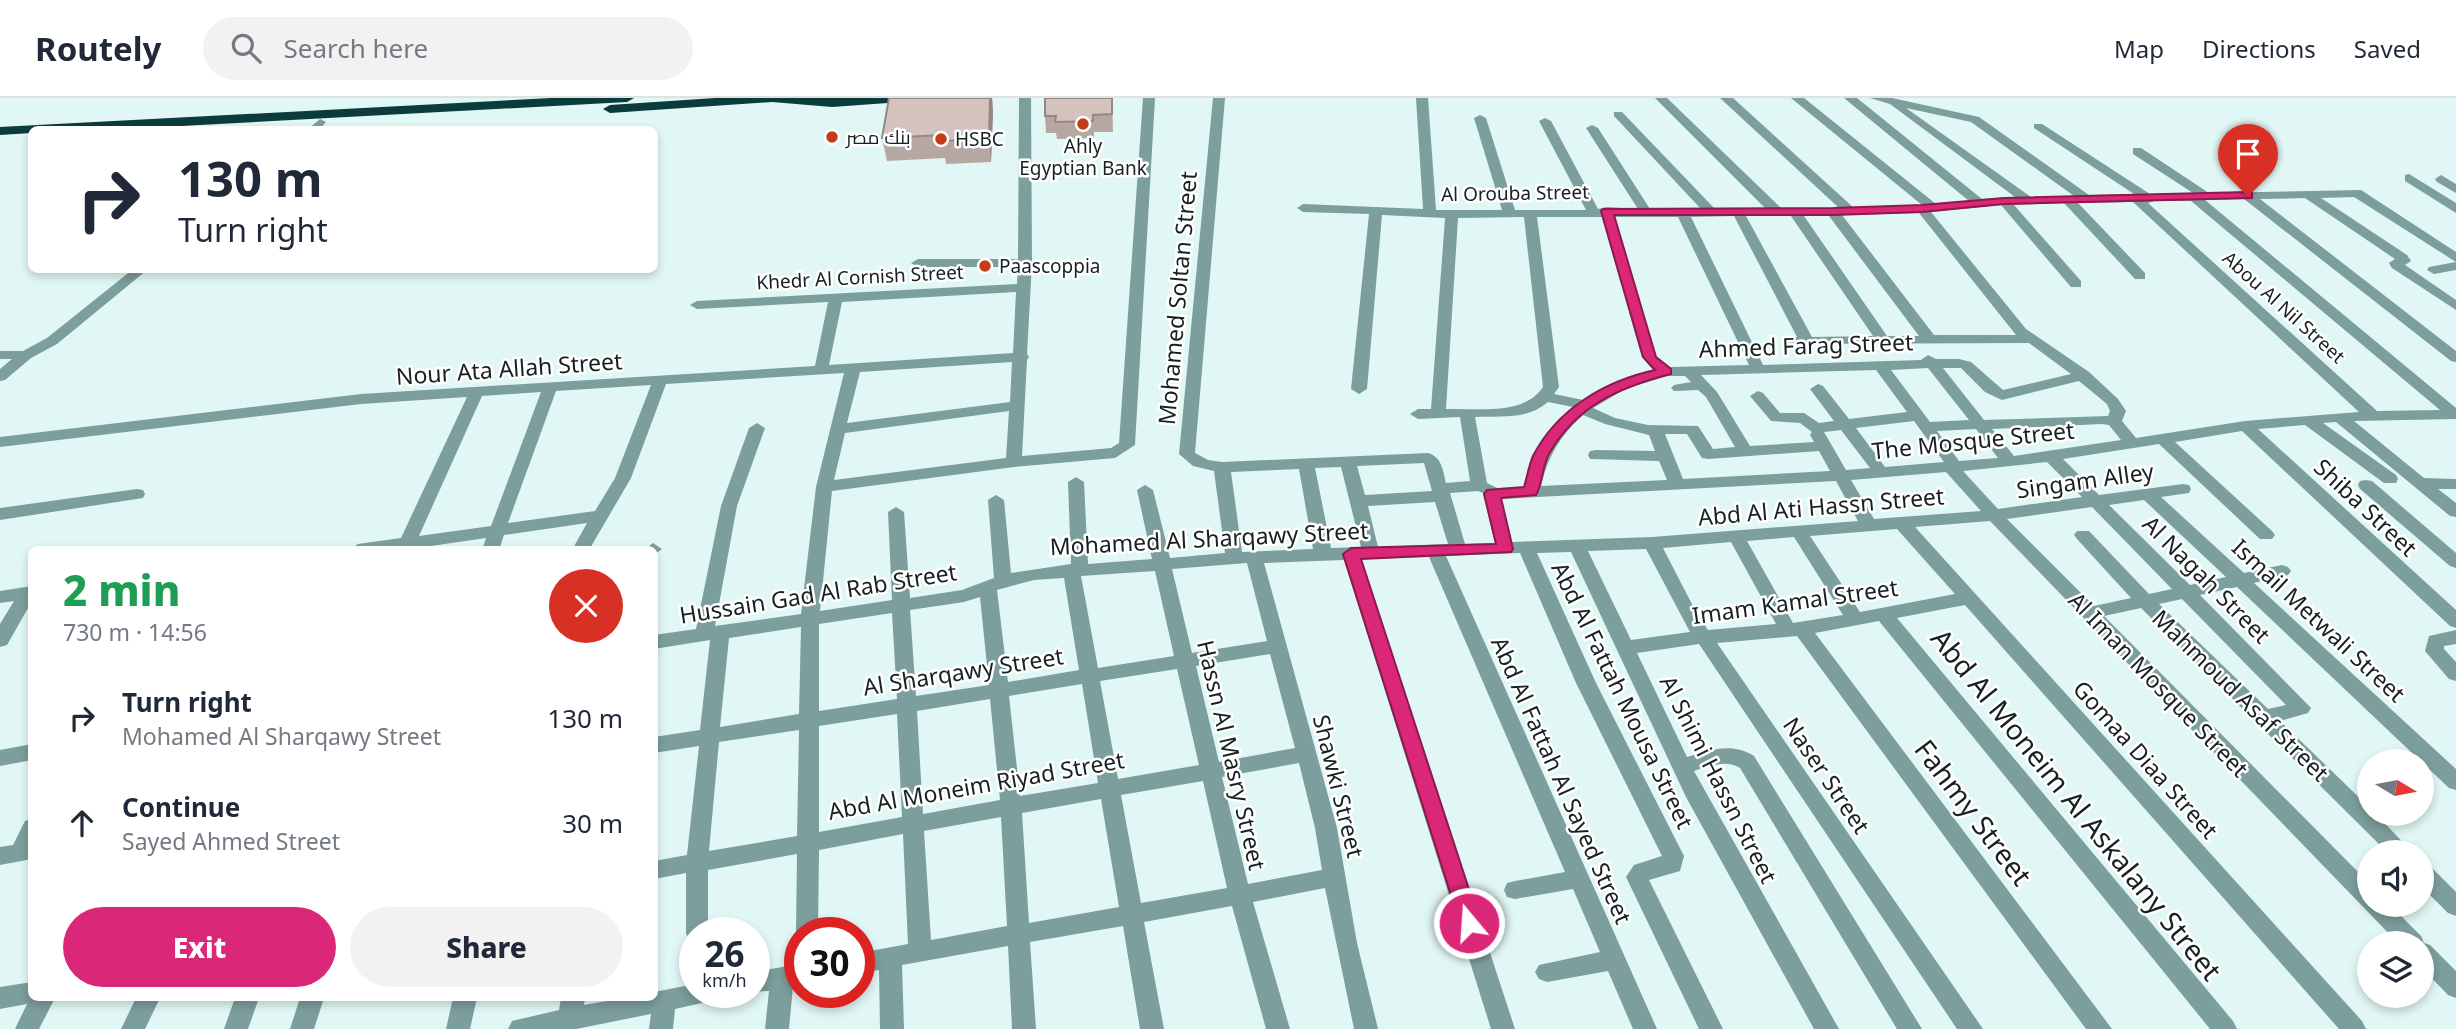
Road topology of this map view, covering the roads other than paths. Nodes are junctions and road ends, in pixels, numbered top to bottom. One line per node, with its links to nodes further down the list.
1 (627, 98): 17 (highway)
2 (773, 98): 3 (highway); 18 (highway)
3 (902, 98)
4 (1025, 98): 59 (street)
5 (1149, 98): 123 (street)
6 (1219, 98): 126 (street, Mohamed Soltan Street)
7 (1422, 98): 51 (street)
8 (1661, 98): 47 (street)
9 (1726, 98): 49 (street)
10 (1797, 98): 39 (street)
11 (1850, 98): 37 (street)
12 (1876, 98): 13 (street)
13 (1890, 101): 34 (street); 36 (street)
14 (1618, 114): 45 (street)
15 (1480, 118): 53 (street)
16 (1545, 121): 42 (street)
17 (95, 126)
18 (308, 126)
19 (2038, 126): 32 (street, Abou Al Nil Street)
20 (1592, 128): 43 (street)
21 (28, 130): 22 (highway)
22 (0, 131)
23 (28, 139): 24 (highway)
24 (0, 141)
25 (2137, 151): 31 (street)
26 (2409, 178): 40 (street)
27 (2441, 179): 28 (street)
28 (2456, 189)
29 (2307, 194): 30 (street, Al Orouba Street); 55 (street, Al Orouba Street); 56 (street)
30 (2248, 196): 31 (street, Al Orouba Street); 76 (street)
31 (2201, 197): 32 (street, Al Orouba Street); 100 (street)
32 (2143, 199): 36 (street, Al Orouba Street); 101 (street, Abou Al Nil Street)
33 (2004, 201): 34 (street, Al Orouba Street); 37 (street, Al Orouba Street); 65 (street)
34 (2029, 201): 35 (street, Al Orouba Street)
35 (2069, 201): 36 (street, Al Orouba Street); 64 (street)
36 (2089, 201)
37 (1979, 203): 39 (street, Al Orouba Street)
38 (1303, 208): 41 (street, Al Orouba Street)
39 (1928, 208): 49 (street, Al Orouba Street); 72 (street)
40 (2456, 209)
41 (1376, 211): 51 (street, Al Orouba Street); 90 (street)
42 (1600, 211): 43 (street, Al Orouba Street); 54 (street, Al Orouba Street); 83 (street)
43 (1645, 211): 44 (street, Al Orouba Street)
44 (1682, 211): 45 (street, Al Orouba Street); 80 (street)
45 (1710, 211): 46 (street, Al Orouba Street)
46 (1737, 211): 47 (street, Al Orouba Street); 70 (street)
47 (1776, 211): 48 (street, Al Orouba Street)
48 (1794, 211): 50 (street, Al Orouba Street); 70 (street)
49 (1850, 211): 50 (street, Al Orouba Street)
50 (1833, 212): 71 (street)
51 (1430, 213): 52 (street, Al Orouba Street)
52 (1452, 214): 53 (street, Al Orouba Street); 99 (street)
53 (1510, 214): 54 (street, Al Orouba Street)
54 (1530, 214): 94 (street)
55 (2436, 245): 56 (street); 57 (street)
56 (2391, 251): 69 (street)
57 (2456, 258)
58 (918, 263): 59 (street)
59 (1025, 263): 66 (street)
60 (2456, 266): 61 (street)
61 (2434, 270)
62 (119, 273): 74 (street)
63 (136, 273): 74 (street)
64 (2140, 276)
65 (2076, 284)
66 (1024, 288): 67 (street, Khedr Al Cornish Street); 75 (street)
67 (835, 298): 68 (street, Khedr Al Cornish Street); 81 (street)
68 (697, 304)
69 (2456, 306)
70 (1882, 339): 71 (street)
71 (1921, 339): 72 (street); 77 (street)
72 (2029, 339): 84 (street)
73 (0, 355): 74 (street)
74 (26, 355): 85 (street)
75 (1022, 357): 79 (street, Nour Ata Allah Street); 95 (street)
76 (2456, 358)
77 (1932, 364): 78 (street, Ahmed Farag Street); 84 (street, Ahmed Farag Street); 106 (street)
78 (1880, 365): 80 (street, Ahmed Farag Street); 104 (street, Al Iman Mosque Street)
79 (853, 368): 81 (street, Nour Ata Allah Street); 111 (street)
80 (1758, 369): 82 (street, Ahmed Farag Street)
81 (821, 370): 86 (street, Nour Ata Allah Street)
82 (1688, 371): 83 (street, Ahmed Farag Street); 87 (street)
83 (1667, 372): 96 (street, Ahmed Farag Street)
84 (2084, 375): 105 (street)
85 (0, 377)
86 (660, 381): 88 (street, Nour Ata Allah Street); 150 (street)
87 (1702, 385): 89 (street); 117 (street)
88 (550, 388): 92 (street, Nour Ata Allah Street); 153 (street)
89 (1679, 388)
90 (1359, 389)
91 (1818, 389): 107 (street)
92 (476, 393): 114 (street, Nour Ata Allah Street); 159 (street)
93 (1758, 396): 108 (street)
94 (1545, 397): 96 (street); 97 (street)
95 (1016, 406): 111 (street); 123 (street)
96 (1583, 406): 112 (street); 140 (street, Ahmed Farag Street)
97 (1467, 413): 99 (street); 138 (street)
98 (1418, 414): 99 (street)
99 (1438, 414)
100 (2455, 414): 101 (street, The Mosque Street)
101 (2373, 416): 102 (street, The Mosque Street)
102 (2339, 417): 103 (street, The Mosque Street); 131 (street)
103 (2308, 420): 109 (street, The Mosque Street); 129 (street)
104 (1922, 421): 106 (street); 107 (street); 125 (street, Al Iman Mosque Street)
105 (2113, 422): 106 (street); 115 (street)
106 (1978, 424): 122 (street)
107 (1845, 425): 108 (street); 127 (street)
108 (1813, 426): 116 (street)
109 (2245, 426): 113 (street, The Mosque Street); 187 (street, Shiba Street)
110 (757, 428): 189 (street)
111 (838, 429): 135 (street)
112 (1652, 429): 117 (street); 119 (street)
113 (2164, 440): 115 (street, The Mosque Street); 155 (street)
114 (0, 442)
115 (2134, 445): 120 (street, The Mosque Street)
116 (1824, 446): 117 (street); 128 (street)
117 (1746, 452)
118 (1596, 455): 119 (street)
119 (1666, 456): 133 (street)
120 (2051, 456): 122 (street, The Mosque Street); 145 (street, Al Nagah Street)
121 (1348, 461): 124 (street, Mohamed Soltan Street); 139 (street, Mohamed Soltan Street); 144 (street)
122 (2009, 461): 125 (street, The Mosque Street)
123 (1014, 462): 135 (street)
124 (1306, 463): 126 (street, Mohamed Soltan Street); 168 (street)
125 (1952, 466): 127 (street, The Mosque Street); 149 (street, Al Iman Mosque Street)
126 (1222, 467): 169 (street, Shawki Street)
127 (1881, 472): 128 (street, The Mosque Street)
128 (1840, 475): 133 (street, The Mosque Street); 152 (street)
129 (2390, 479)
130 (1076, 482): 172 (street)
131 (2419, 483): 132 (street); 147 (street)
132 (2456, 484)
133 (1677, 485): 140 (street, The Mosque Street)
134 (2366, 485): 170 (street)
135 (824, 487): 185 (street)
136 (2183, 489): 142 (street, Singam Alley)
137 (1145, 490): 171 (street, Hassn Al Masry Street)
138 (1485, 490): 139 (street, The Mosque Street); 140 (street, The Mosque Street); 164 (street)
139 (1441, 492): 144 (street); 165 (street, Mohamed Soltan Street)
140 (1531, 492)
141 (137, 494): 148 (street)
142 (2148, 494): 145 (street, Singam Alley); 174 (street, Ismail Metwali Street)
143 (996, 500): 175 (street)
144 (1358, 501): 167 (street)
145 (2096, 501): 149 (street, Singam Alley); 177 (street, Al Nagah Street)
146 (897, 512): 182 (street)
147 (2456, 512)
148 (0, 514)
149 (1994, 515): 151 (street, Abd Al Ati Hassn Street); 183 (street, Al Iman Mosque Street)
150 (600, 516): 153 (street); 162 (street)
151 (1901, 522): 152 (street, Abd Al Ati Hassn Street); 180 (street, Gomaa Diaa Street)
152 (1868, 524): 154 (street, Abd Al Ati Hassn Street)
153 (496, 530): 159 (street); 161 (street)
154 (1798, 530): 157 (street, Abd Al Ati Hassn Street); 186 (street)
155 (2266, 534)
156 (2083, 535): 181 (street, Mahmoud Asaf Street)
157 (1736, 536): 158 (street, Abd Al Ati Hassn Street); 188 (street, Fahmy Street)
158 (1652, 543): 163 (street, Abd Al Ati Hassn Street); 191 (street, Naser Street)
159 (412, 544): 160 (street)
160 (394, 546)
161 (491, 546)
162 (582, 546)
163 (1577, 546): 164 (street, Abd Al Ati Hassn Street); 195 (street, Al Shimi Hassn Street)
164 (1516, 548): 165 (street, Mohamed Al Sharqawy Street); 266 (street, Abd Al Fattah Mousa Street)
165 (1458, 550): 166 (street, Mohamed Al Sharqawy Street)
166 (1436, 551): 167 (street, Mohamed Al Sharqawy Street); 221 (street, Abd Al Fattah Al Sayed Street)
167 (1361, 553): 168 (street, Mohamed Al Sharqawy Street); 264 (street)
168 (1323, 554): 169 (street, Mohamed Al Sharqawy Street)
169 (1245, 557): 171 (street, Mohamed Al Sharqawy Street); 194 (street, Shawki Street)
170 (2456, 562)
171 (1162, 563): 172 (street, Mohamed Al Sharqawy Street); 196 (street, Hassn Al Masry Street)
172 (1076, 570): 175 (street, Mohamed Al Sharqawy Street); 198 (street)
173 (2282, 571): 174 (street)
174 (2240, 580): 177 (street); 210 (street, Ismail Metwali Street)
175 (996, 584): 182 (street, Hussain Gad Al Rab Street); 199 (street)
176 (28, 592): 179 (street)
177 (2186, 592): 181 (street); 201 (street, Al Nagah Street)
178 (28, 595): 192 (street)
179 (0, 597)
180 (1969, 598): 184 (street, Imam Kamal Street); 272 (street, Gomaa Diaa Street)
181 (2145, 601): 183 (street); 201 (street, Mahmoud Asaf Street)
182 (901, 605): 185 (street, Hussain Gad Al Rab Street); 200 (street)
183 (2090, 613): 223 (street, Al Iman Mosque Street)
184 (1884, 615): 186 (street, Imam Kamal Street); 271 (street, Abd Al Moneim Al Askalany Street)
185 (810, 619): 189 (street, Hussain Gad Al Rab Street); 202 (street)
186 (1856, 621): 188 (street, Imam Kamal Street)
187 (2456, 621)
188 (1795, 629): 191 (street, Imam Kamal Street); 270 (street, Fahmy Street)
189 (712, 634): 193 (street, Hussain Gad Al Rab Street); 203 (street)
190 (2456, 636): 197 (street)
191 (1703, 637): 195 (street, Imam Kamal Street); 269 (street, Naser Street)
192 (0, 640)
193 (658, 641)
194 (1278, 646): 196 (street, Al Sharqawy Street); 206 (street, Shawki Street)
195 (1626, 649): 208 (street, Al Shimi Hassn Street)
196 (1185, 661): 198 (street, Al Sharqawy Street); 209 (street, Hassn Al Masry Street)
197 (2456, 674)
198 (1090, 676): 199 (street, Al Sharqawy Street); 211 (street)
199 (999, 690): 200 (street, Al Sharqawy Street); 212 (street)
200 (906, 705): 202 (street, Al Sharqawy Street); 213 (street)
201 (2264, 718): 215 (street, Mahmoud Asaf Street)
202 (809, 720): 203 (street, Al Sharqawy Street); 216 (street)
203 (710, 736): 204 (street, Al Sharqawy Street); 218 (street)
204 (658, 744)
205 (28, 753): 207 (street)
206 (1307, 754): 209 (street, Abd Al Moneim Riyad Street); 220 (street, Shawki Street)
207 (0, 758)
208 (1681, 766): 267 (street, Al Shimi Hassn Street); 268 (street)
209 (1210, 771): 211 (street, Abd Al Moneim Riyad Street); 225 (street, Hassn Al Masry Street)
210 (2456, 782)
211 (1110, 788): 212 (street, Abd Al Moneim Riyad Street); 227 (street)
212 (1011, 805): 213 (street, Abd Al Moneim Riyad Street); 232 (street)
213 (913, 823): 216 (street, Abd Al Moneim Riyad Street); 233 (street)
214 (28, 834): 217 (street)
215 (2389, 840)
216 (808, 842): 218 (street, Abd Al Moneim Riyad Street); 229 (street)
217 (17, 853)
218 (697, 862): 219 (street, Abd Al Moneim Riyad Street); 228 (street)
219 (658, 869)
220 (1335, 877): 225 (street); 263 (street, Shawki Street)
221 (1578, 879): 224 (street); 236 (street, Abd Al Fattah Al Sayed Street)
222 (2434, 885): 226 (street)
223 (2357, 886)
224 (1515, 890)
225 (1240, 896): 227 (street); 262 (street, Hassn Al Masry Street)
226 (2456, 906)
227 (1132, 914): 232 (street); 261 (street)
228 (697, 917)
229 (807, 917)
230 (2387, 917): 231 (street)
231 (2401, 931)
232 (1018, 933): 233 (street); 260 (street)
233 (920, 951): 234 (street)
234 (890, 957): 235 (street); 259 (street)
235 (875, 960)
236 (1614, 960): 238 (street); 265 (street, Abd Al Fattah Al Sayed Street)
237 (2434, 964): 239 (street)
238 (1547, 971)
239 (2456, 987)
240 (28, 994): 241 (street)
241 (0, 998)
242 (679, 998): 248 (street)
243 (41, 1001): 251 (street)
244 (147, 1001): 252 (street)
245 (246, 1001): 253 (street)
246 (311, 1001): 254 (street)
247 (464, 1001): 255 (street)
248 (664, 1001): 250 (street); 257 (street)
249 (784, 1002): 258 (street)
250 (564, 1017): 256 (street)
251 (27, 1029)
252 (134, 1029)
253 (236, 1029)
254 (302, 1029)
255 (458, 1029)
256 (520, 1029)
257 (661, 1029)
258 (777, 1029)
259 (892, 1029)
260 (1024, 1029)
261 (1152, 1029)
262 (1278, 1029)
263 (1366, 1029)
264 (1503, 1029)
265 (1645, 1029)
266 (1711, 1029)
267 (1827, 1029)
268 (1910, 1029)
269 (1971, 1029)
270 (2100, 1029)
271 (2225, 1029)
272 (2354, 1029)

